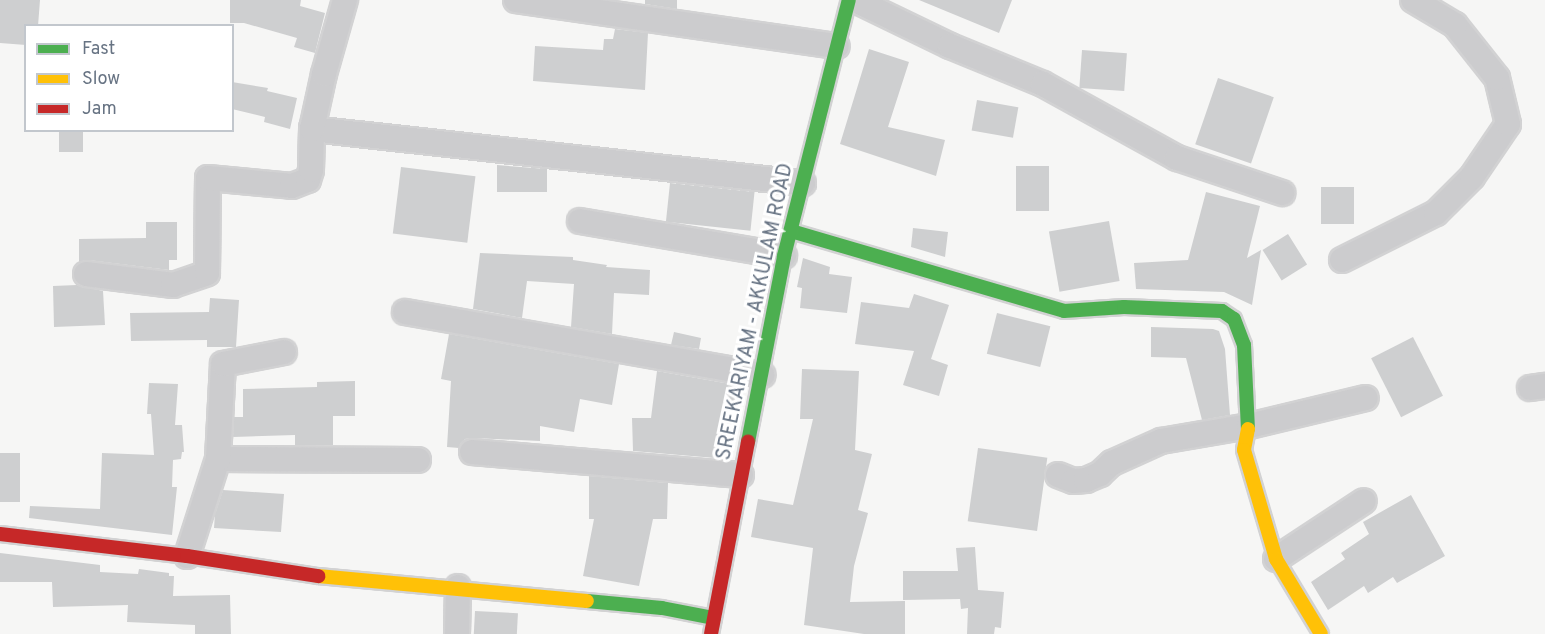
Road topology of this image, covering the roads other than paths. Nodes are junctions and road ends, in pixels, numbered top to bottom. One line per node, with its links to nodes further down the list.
1 (345, 0): 7 (street)
2 (516, 0): 6 (street)
3 (849, 0): 6 (street, SREEKARIYAM - AKKULAM ROAD)
4 (855, 0): 9 (street)
5 (1413, 0): 13 (street)
6 (837, 46): 8 (street, SREEKARIYAM - AKKULAM ROAD)
7 (312, 129): 8 (street); 14 (street)
8 (803, 183): 11 (street, SREEKARIYAM - AKKULAM ROAD)
9 (1282, 193)
10 (580, 220): 12 (street)
11 (791, 231): 12 (street, SREEKARIYAM - AKKULAM ROAD); 19 (street)
12 (784, 256): 17 (street, SREEKARIYAM - AKKULAM ROAD)
13 (1342, 260)
14 (86, 274)
15 (405, 312): 17 (street)
16 (284, 352): 21 (street)
17 (762, 375): 23 (street, SREEKARIYAM - AKKULAM ROAD)
18 (1366, 398): 19 (street)
19 (1249, 426): 24 (street); 28 (street)
20 (472, 452): 23 (street)
21 (218, 459): 22 (street); 27 (street)
22 (418, 460)
23 (741, 475): 30 (street, SREEKARIYAM - AKKULAM ROAD)
24 (1058, 475)
25 (1364, 501): 28 (street)
26 (0, 534): 27 (street)
27 (187, 556): 29 (street)
28 (1276, 559): 33 (street)
29 (458, 587): 30 (street); 31 (street)
30 (714, 618): 32 (street, SREEKARIYAM - AKKULAM ROAD)
31 (457, 634)
32 (711, 634)
33 (1321, 634)

